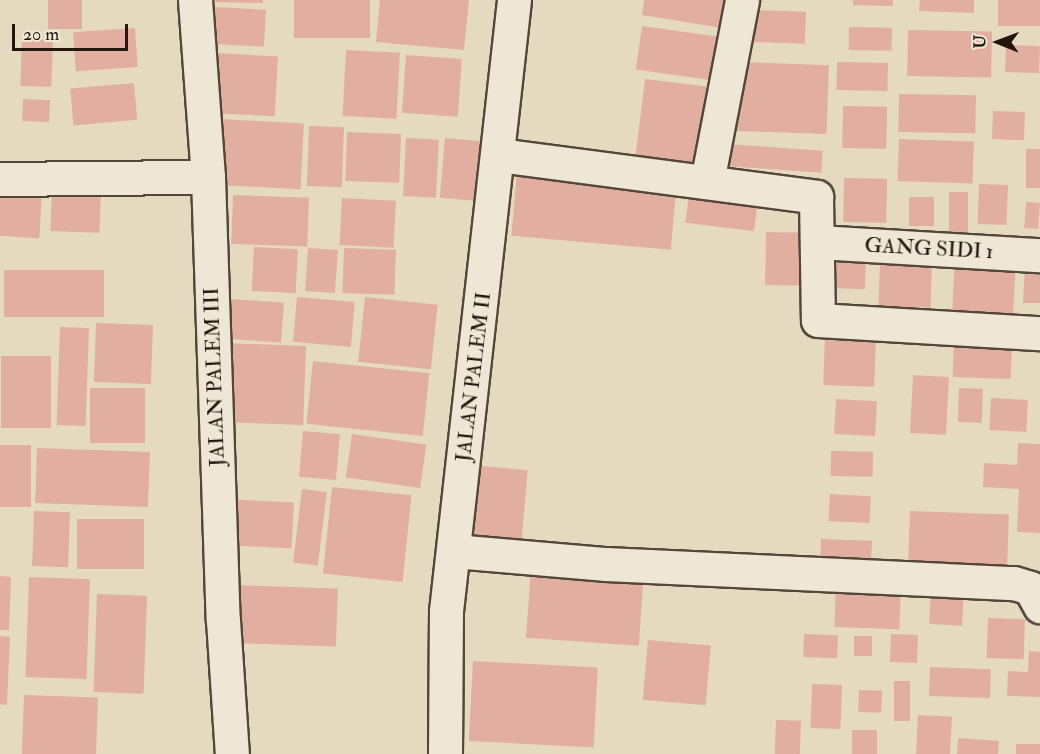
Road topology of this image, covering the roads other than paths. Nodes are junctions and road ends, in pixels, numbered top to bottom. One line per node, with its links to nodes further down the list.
1 (195, 0): 5 (street, JALAN PALEM III)
2 (514, 0): 4 (street, JALAN PALEM II)
3 (742, 0): 7 (street)
4 (499, 155): 7 (street); 11 (street, JALAN PALEM II)
5 (208, 177): 6 (street); 13 (street, JALAN PALEM III)
6 (0, 179)
7 (707, 182): 8 (street)
8 (818, 242): 9 (street, GANG SIDI 1); 10 (street)
9 (1040, 255)
10 (1040, 333)
11 (454, 551): 12 (street); 14 (street, JALAN PALEM II)
12 (1040, 606)
13 (232, 754)
14 (445, 754)

